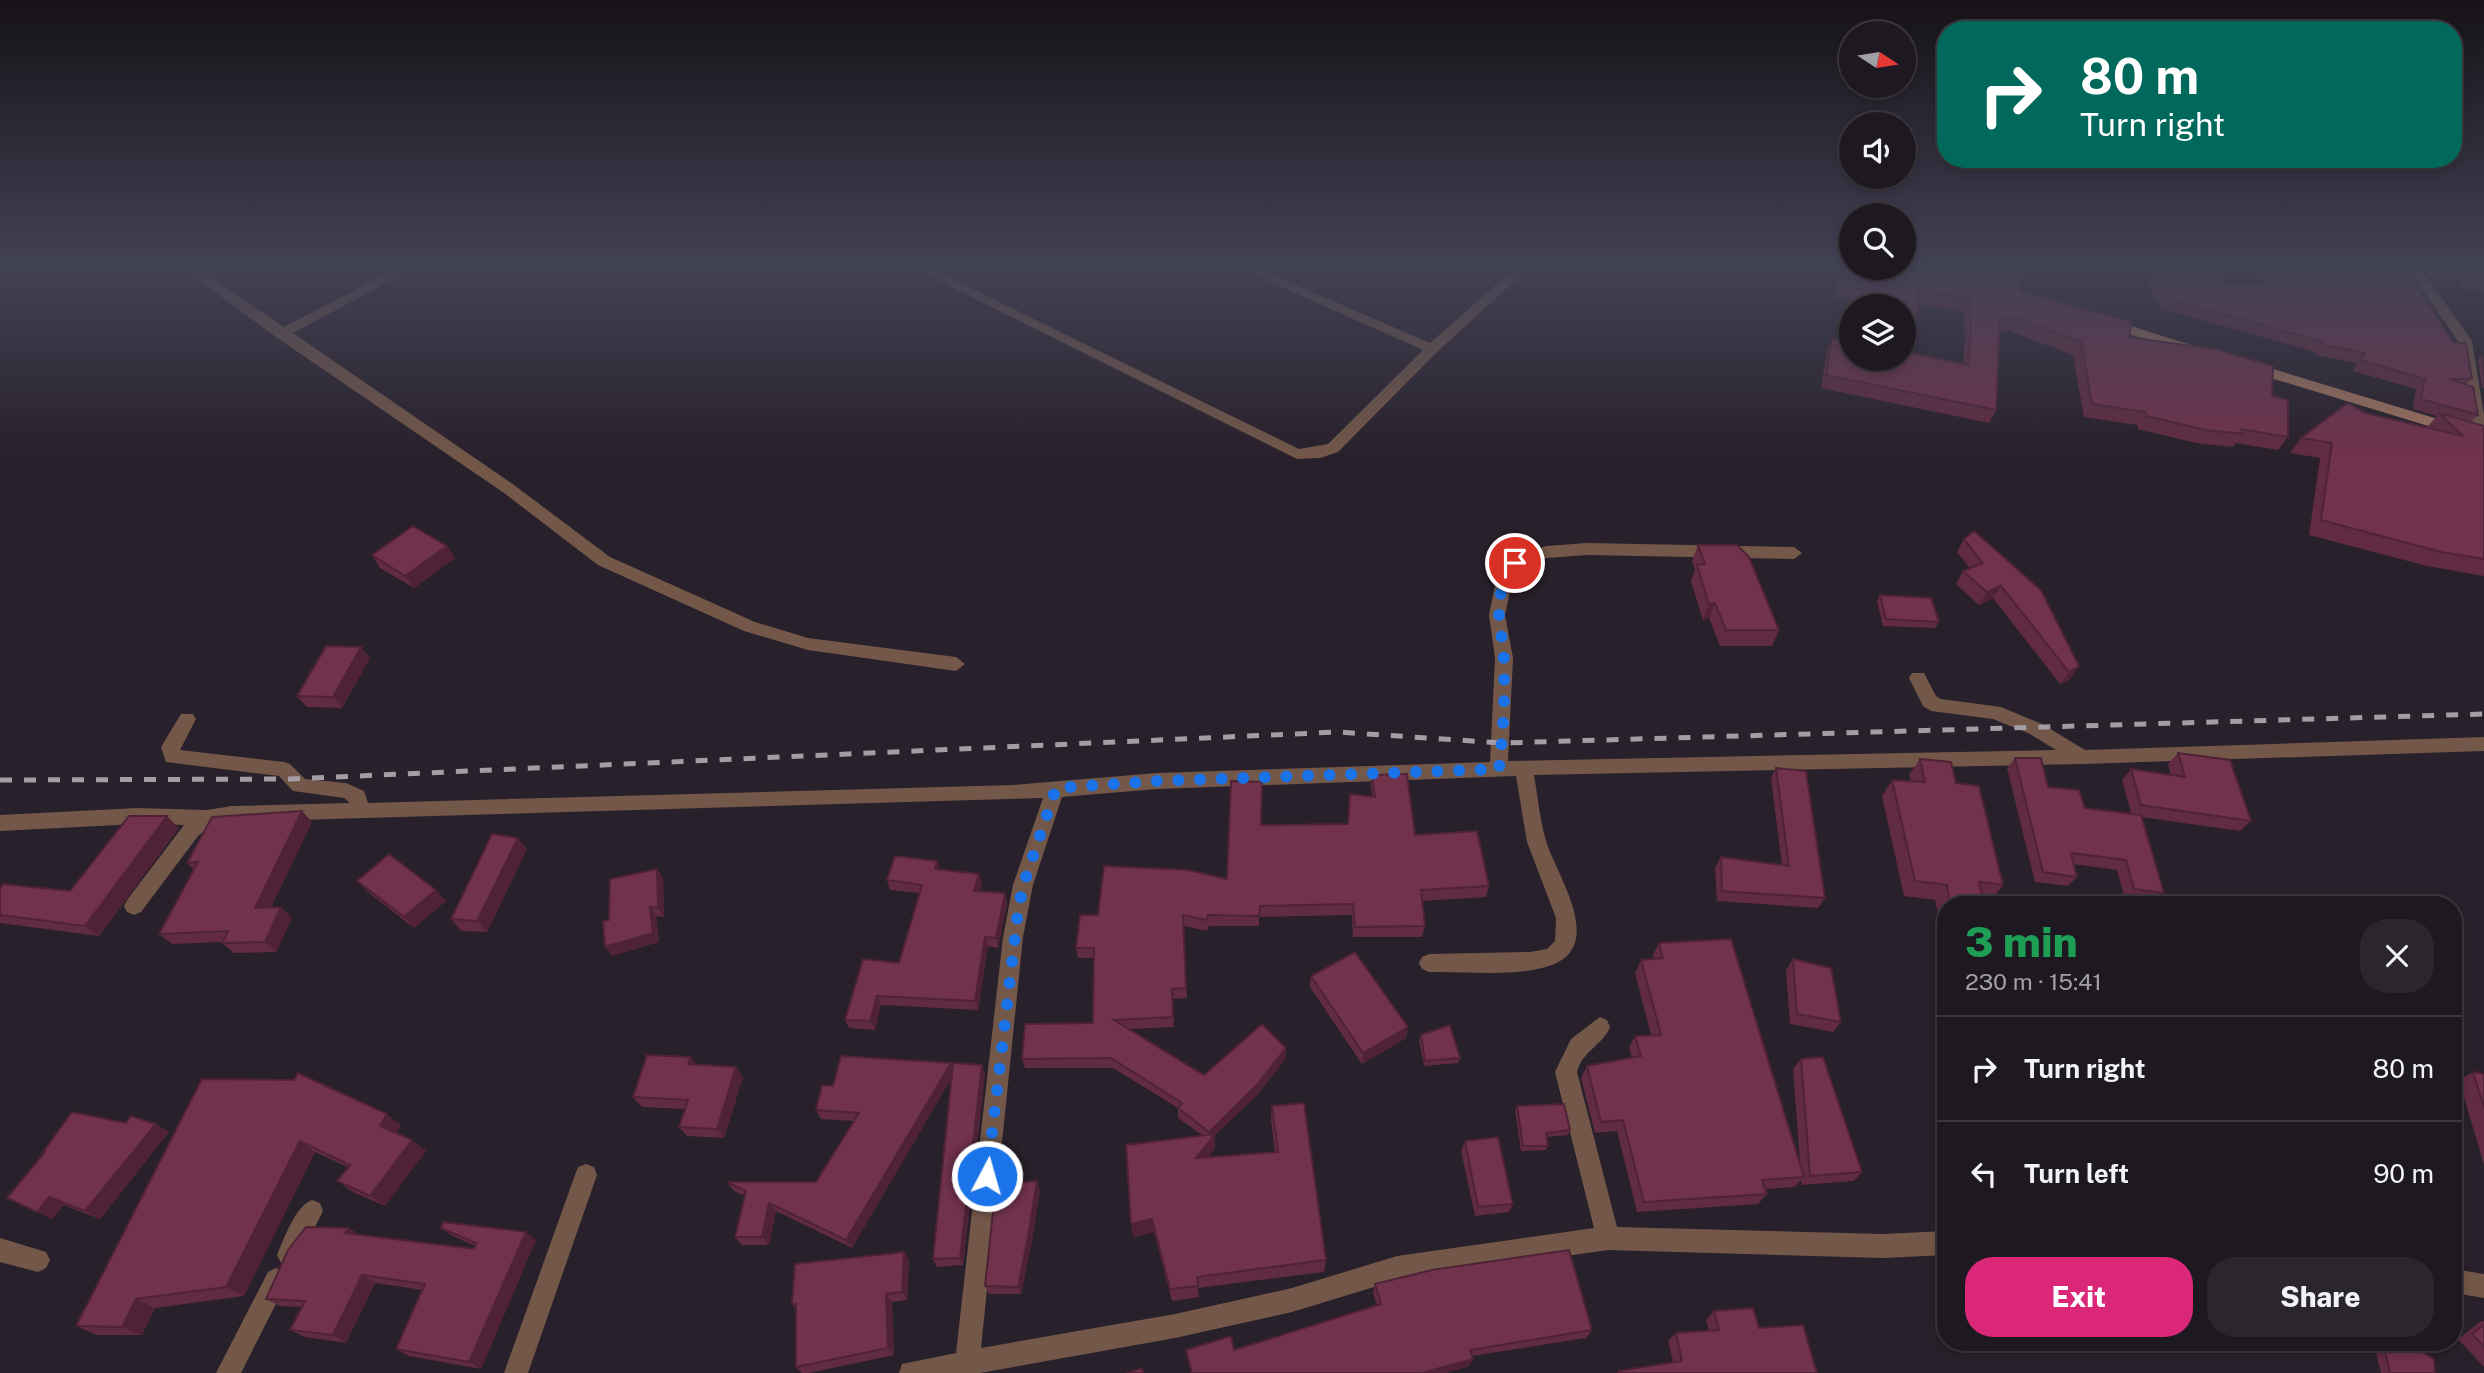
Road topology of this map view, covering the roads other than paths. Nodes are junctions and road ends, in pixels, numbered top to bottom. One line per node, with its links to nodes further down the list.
1 (276, 330): 8 (street)
2 (289, 330): 8 (street)
3 (1045, 330): 9 (street)
4 (1388, 330): 9 (street)
5 (1453, 330): 9 (street)
6 (2130, 330): 10 (main road)
7 (2457, 330): 12 (street)
8 (281, 334): 14 (street)
9 (1432, 349)
10 (2208, 355)
11 (2234, 363): 12 (main road)
12 (2482, 437)
13 (1794, 554): 20 (street)
14 (956, 664)
15 (1918, 678): 18 (street)
16 (187, 719): 22 (street)
17 (2484, 744): 18 (street)
18 (2082, 757): 19 (street)
19 (1524, 768): 20 (street); 26 (street)
20 (1499, 769): 21 (street)
21 (1056, 788): 22 (street); 36 (street)
22 (361, 811): 23 (street)
23 (207, 818): 24 (street); 25 (street)
24 (0, 822)
25 (134, 906)
26 (1429, 963)
27 (1600, 1027): 30 (street)
28 (586, 1175): 39 (street)
29 (312, 1212): 38 (street)
30 (1608, 1238): 31 (street); 37 (street)
31 (1937, 1243)
32 (0, 1250): 33 (street)
33 (38, 1260)
34 (2462, 1282): 35 (street)
35 (2484, 1286)
36 (967, 1362): 37 (street); 40 (street)
37 (997, 1364)
38 (228, 1373)
39 (516, 1373)
40 (911, 1373)

